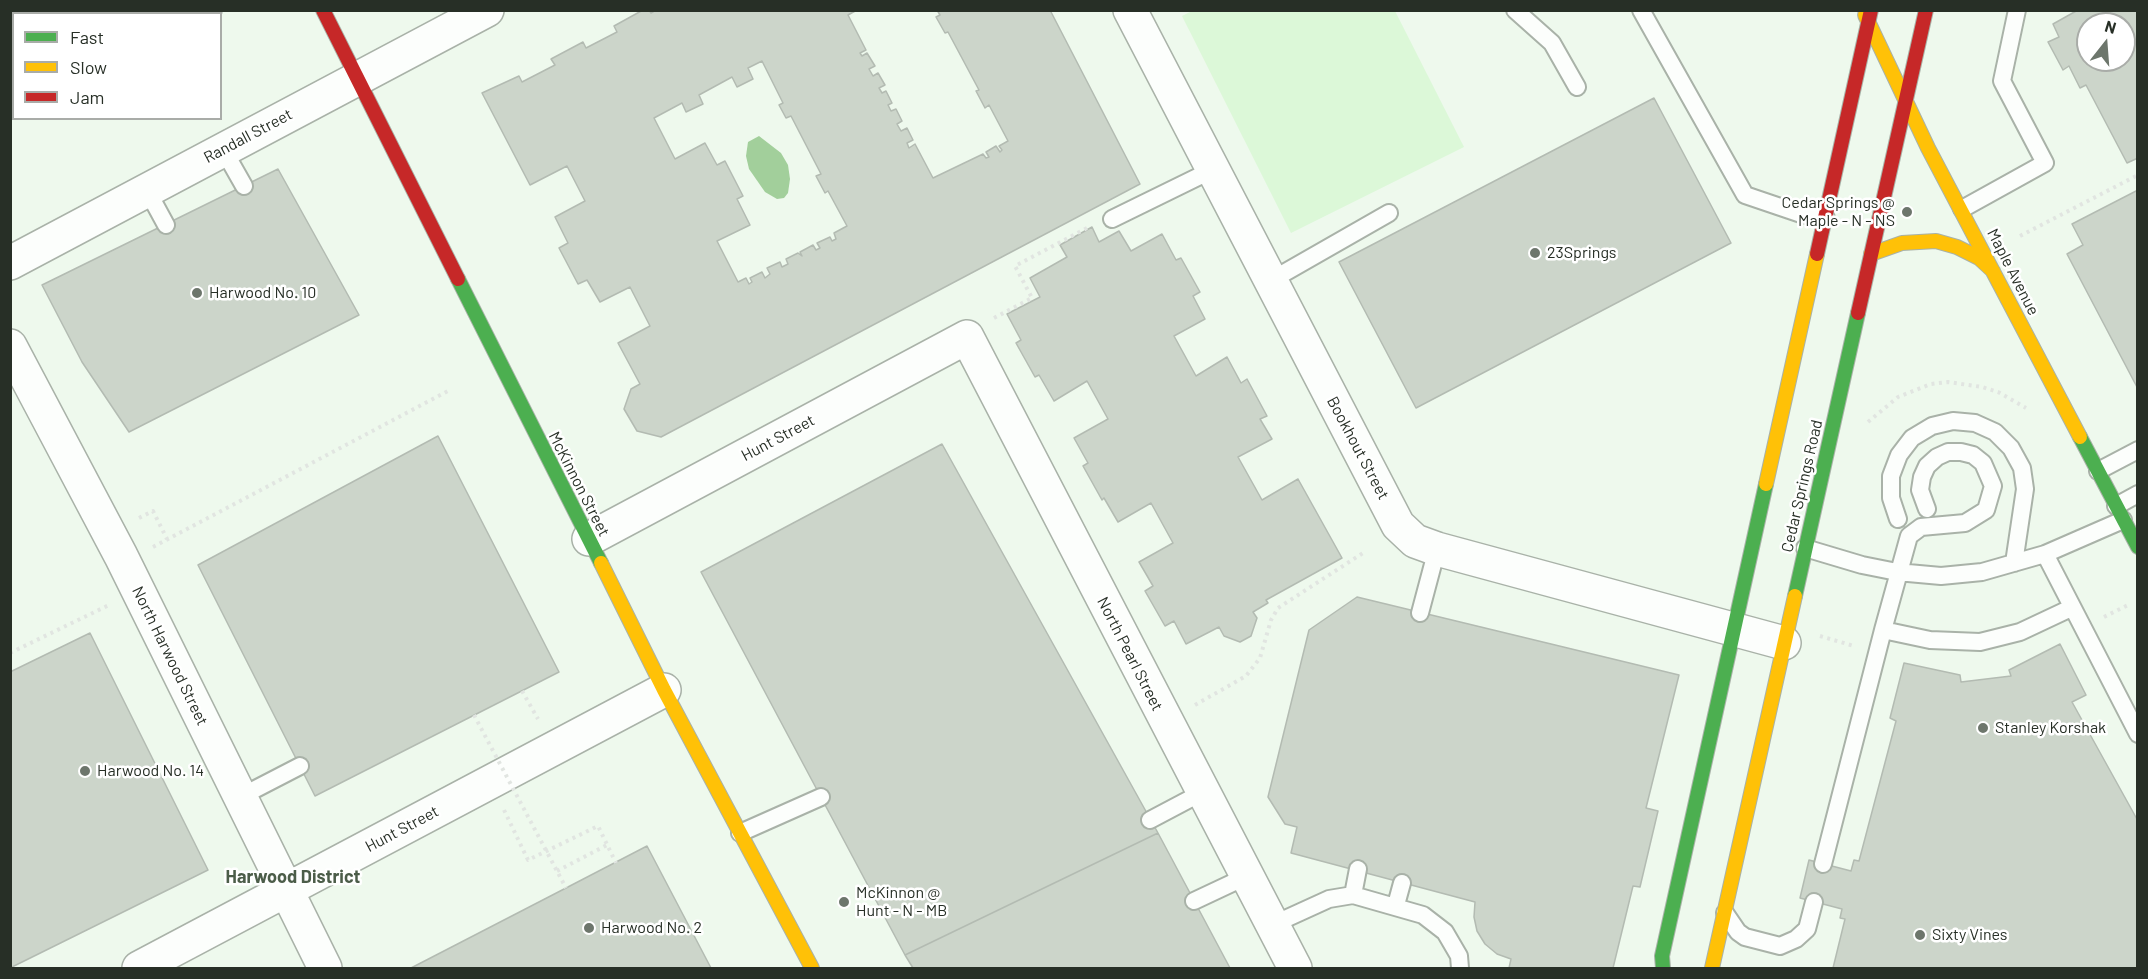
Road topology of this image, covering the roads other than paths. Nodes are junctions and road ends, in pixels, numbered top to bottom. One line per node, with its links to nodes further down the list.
1 (323, 10): 9 (main road, McKinnon Street)
2 (487, 10): 9 (street, Randall Street)
3 (1130, 10): 13 (street, Bookhout Street)
4 (1515, 10): 10 (lane)
5 (1641, 10): 18 (lane)
6 (1926, 10): 11 (main road, Cedar Springs Road)
7 (2018, 10): 16 (lane)
8 (1867, 14): 11 (main road, Maple Avenue); 18 (main road)
9 (357, 78): 12 (street, Randall Street); 33 (main road, McKinnon Street)
10 (1577, 87)
11 (1906, 97): 16 (main road, Maple Avenue); 21 (main road, Cedar Springs Road)
12 (223, 149): 14 (lane); 15 (street, Randall Street)
13 (1212, 170): 19 (lane); 24 (street, Bookhout Street)
14 (244, 186)
15 (147, 190): 20 (lane); 22 (street, Randall Street)
16 (1962, 209): 23 (main road, Maple Avenue)
17 (1389, 213): 24 (lane)
18 (1826, 218): 43 (main road)
19 (1112, 219)
20 (166, 225)
21 (1870, 254): 23 (main road); 34 (main road, Cedar Springs Road)
22 (10, 263)
23 (1995, 273): 28 (main road, Maple Avenue)
24 (1270, 281): 36 (street, Bookhout Street)
25 (979, 329): 33 (street, Hunt Street); 48 (street, North Pearl Street)
26 (10, 346): 50 (street, North Harwood Street)
27 (2138, 450): 28 (lane)
28 (2098, 471): 31 (main road, Maple Avenue)
29 (2138, 495): 31 (lane)
30 (1927, 509): 39 (lane)
31 (2120, 513): 35 (main road, Maple Avenue); 37 (lane)
32 (1898, 519): 38 (lane)
33 (589, 539): 45 (main road, McKinnon Street)
34 (1800, 547): 39 (lane); 44 (main road, Cedar Springs Road)
35 (2138, 547)
36 (1437, 549): 41 (lane); 43 (street, Bookhout Street)
37 (2045, 554): 38 (lane); 40 (lane)
38 (2014, 564): 39 (lane)
39 (1897, 572): 42 (lane)
40 (2071, 608): 42 (lane); 46 (lane)
41 (1420, 613)
42 (1882, 630): 53 (lane)
43 (1734, 631): 44 (street, Bookhout Street); 69 (main road)
44 (1784, 643): 62 (main road, Cedar Springs Road)
45 (664, 690): 52 (main road, McKinnon Street); 57 (street, Hunt Street)
46 (2138, 734)
47 (300, 766): 50 (lane)
48 (1203, 792): 51 (lane); 55 (street, North Pearl Street)
49 (821, 796): 52 (lane)
50 (240, 797): 57 (street, North Harwood Street)
51 (1150, 820)
52 (740, 833): 66 (main road, McKinnon Street)
53 (1823, 864)
54 (1358, 869): 58 (lane)
55 (1245, 877): 59 (lane); 63 (street, North Pearl Street)
56 (1402, 883): 61 (lane)
57 (288, 889): 64 (street, Hunt Street); 65 (street, North Harwood Street)
58 (1353, 895): 61 (lane); 63 (lane)
59 (1194, 901)
60 (1814, 902): 62 (lane)
61 (1396, 905): 68 (lane)
62 (1725, 913): 70 (main road, Cedar Springs Road)
63 (1272, 926): 67 (street, North Pearl Street)
64 (139, 969)
65 (325, 969)
66 (812, 969)
67 (1295, 969)
68 (1460, 969)
69 (1663, 969)
70 (1712, 969)

